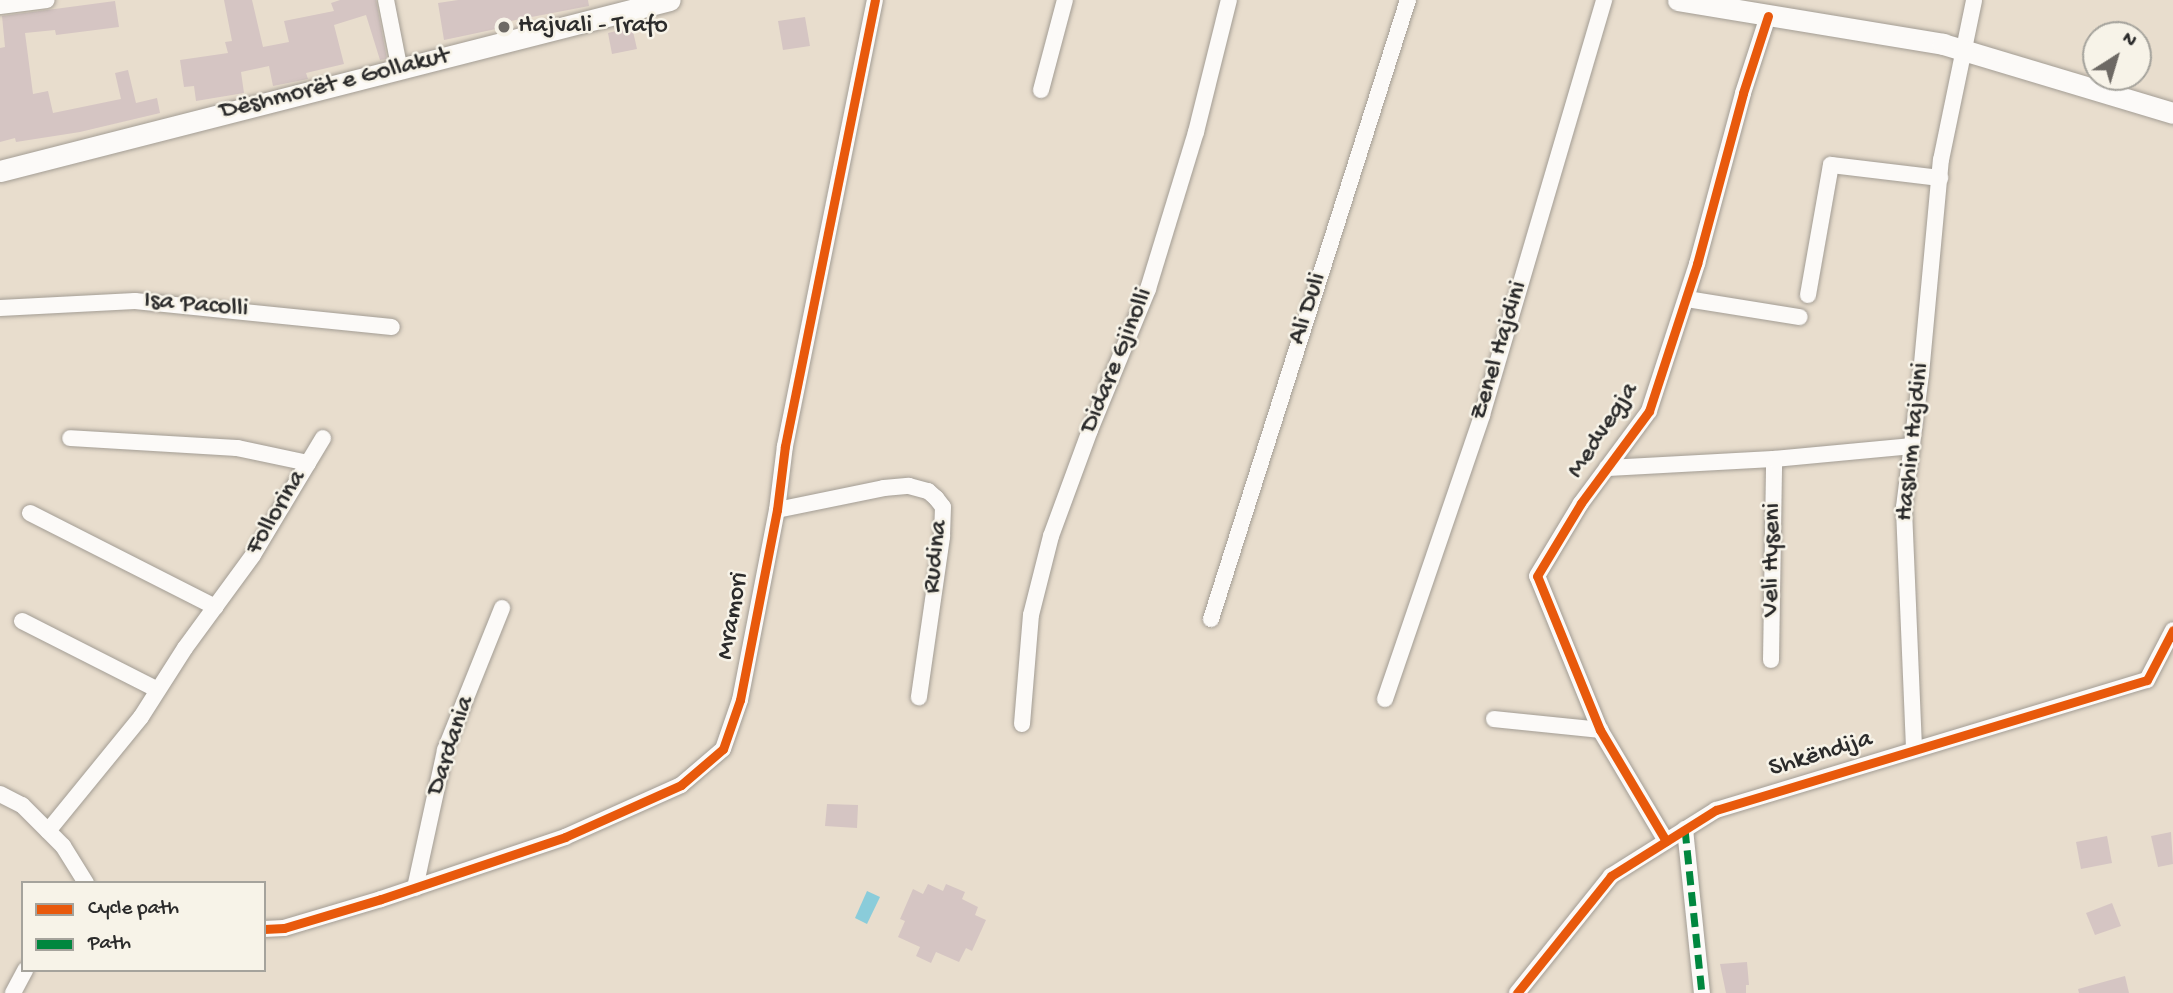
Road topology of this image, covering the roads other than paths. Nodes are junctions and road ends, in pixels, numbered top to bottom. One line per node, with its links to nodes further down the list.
1 (47, 0): 11 (street)
2 (386, 0): 14 (street)
3 (670, 0): 14 (street, Dëshmorët e Gollakut)
4 (875, 0): 30 (street, Mramori)
5 (1065, 0): 15 (street)
6 (1229, 0): 42 (street, Didare Gjinolli)
7 (1408, 0): 34 (street, Ali Duli)
8 (1604, 0): 40 (street, Zenel Hajdini)
9 (1678, 0): 12 (street)
10 (1974, 0): 13 (street, Hashim Hajdini)
11 (0, 6)
12 (1768, 16): 13 (street); 20 (street, Medvegja)
13 (1963, 50): 16 (street); 18 (street, Hashim Hajdini)
14 (400, 71): 17 (street, Dëshmorët e Gollakut)
15 (1041, 90)
16 (2173, 113)
17 (0, 171)
18 (1940, 178): 19 (street); 26 (street, Hashim Hajdini)
19 (1808, 295)
20 (1686, 299): 22 (street); 29 (street, Medvegja)
21 (0, 308): 23 (street, Isa Pacolli)
22 (1800, 317)
23 (392, 327)
24 (70, 438): 28 (street, Follorina)
25 (323, 438): 28 (street)
26 (1912, 446): 27 (street); 44 (street, Hashim Hajdini)
27 (1774, 459): 29 (street); 37 (street, Veli Hyseni)
28 (308, 463): 32 (street, Follorina)
29 (1606, 468): 43 (street, Medvegja)
30 (777, 510): 39 (street, Rudina); 50 (street, Mramori)
31 (30, 513): 32 (street)
32 (215, 607): 38 (street, Follorina)
33 (502, 608): 50 (street, Dardania)
34 (1211, 619)
35 (22, 621): 38 (street)
36 (2173, 630): 44 (street, Shkëndija)
37 (1771, 660)
38 (156, 690): 47 (street, Follorina)
39 (919, 698)
40 (1385, 699)
41 (1494, 719): 43 (street)
42 (1022, 724)
43 (1600, 730): 48 (street, Medvegja)
44 (1914, 748): 46 (street, Shkëndija)
45 (0, 794): 47 (street)
46 (1685, 829): 48 (street, Shkëndija); 55 (street)
47 (48, 831): 49 (street)
48 (1666, 841): 54 (street, Shkëndija)
49 (85, 881)
50 (415, 888): 51 (street, Mramori)
51 (266, 929)
52 (25, 972): 53 (street)
53 (13, 993)
54 (1517, 993)
55 (1702, 993)

